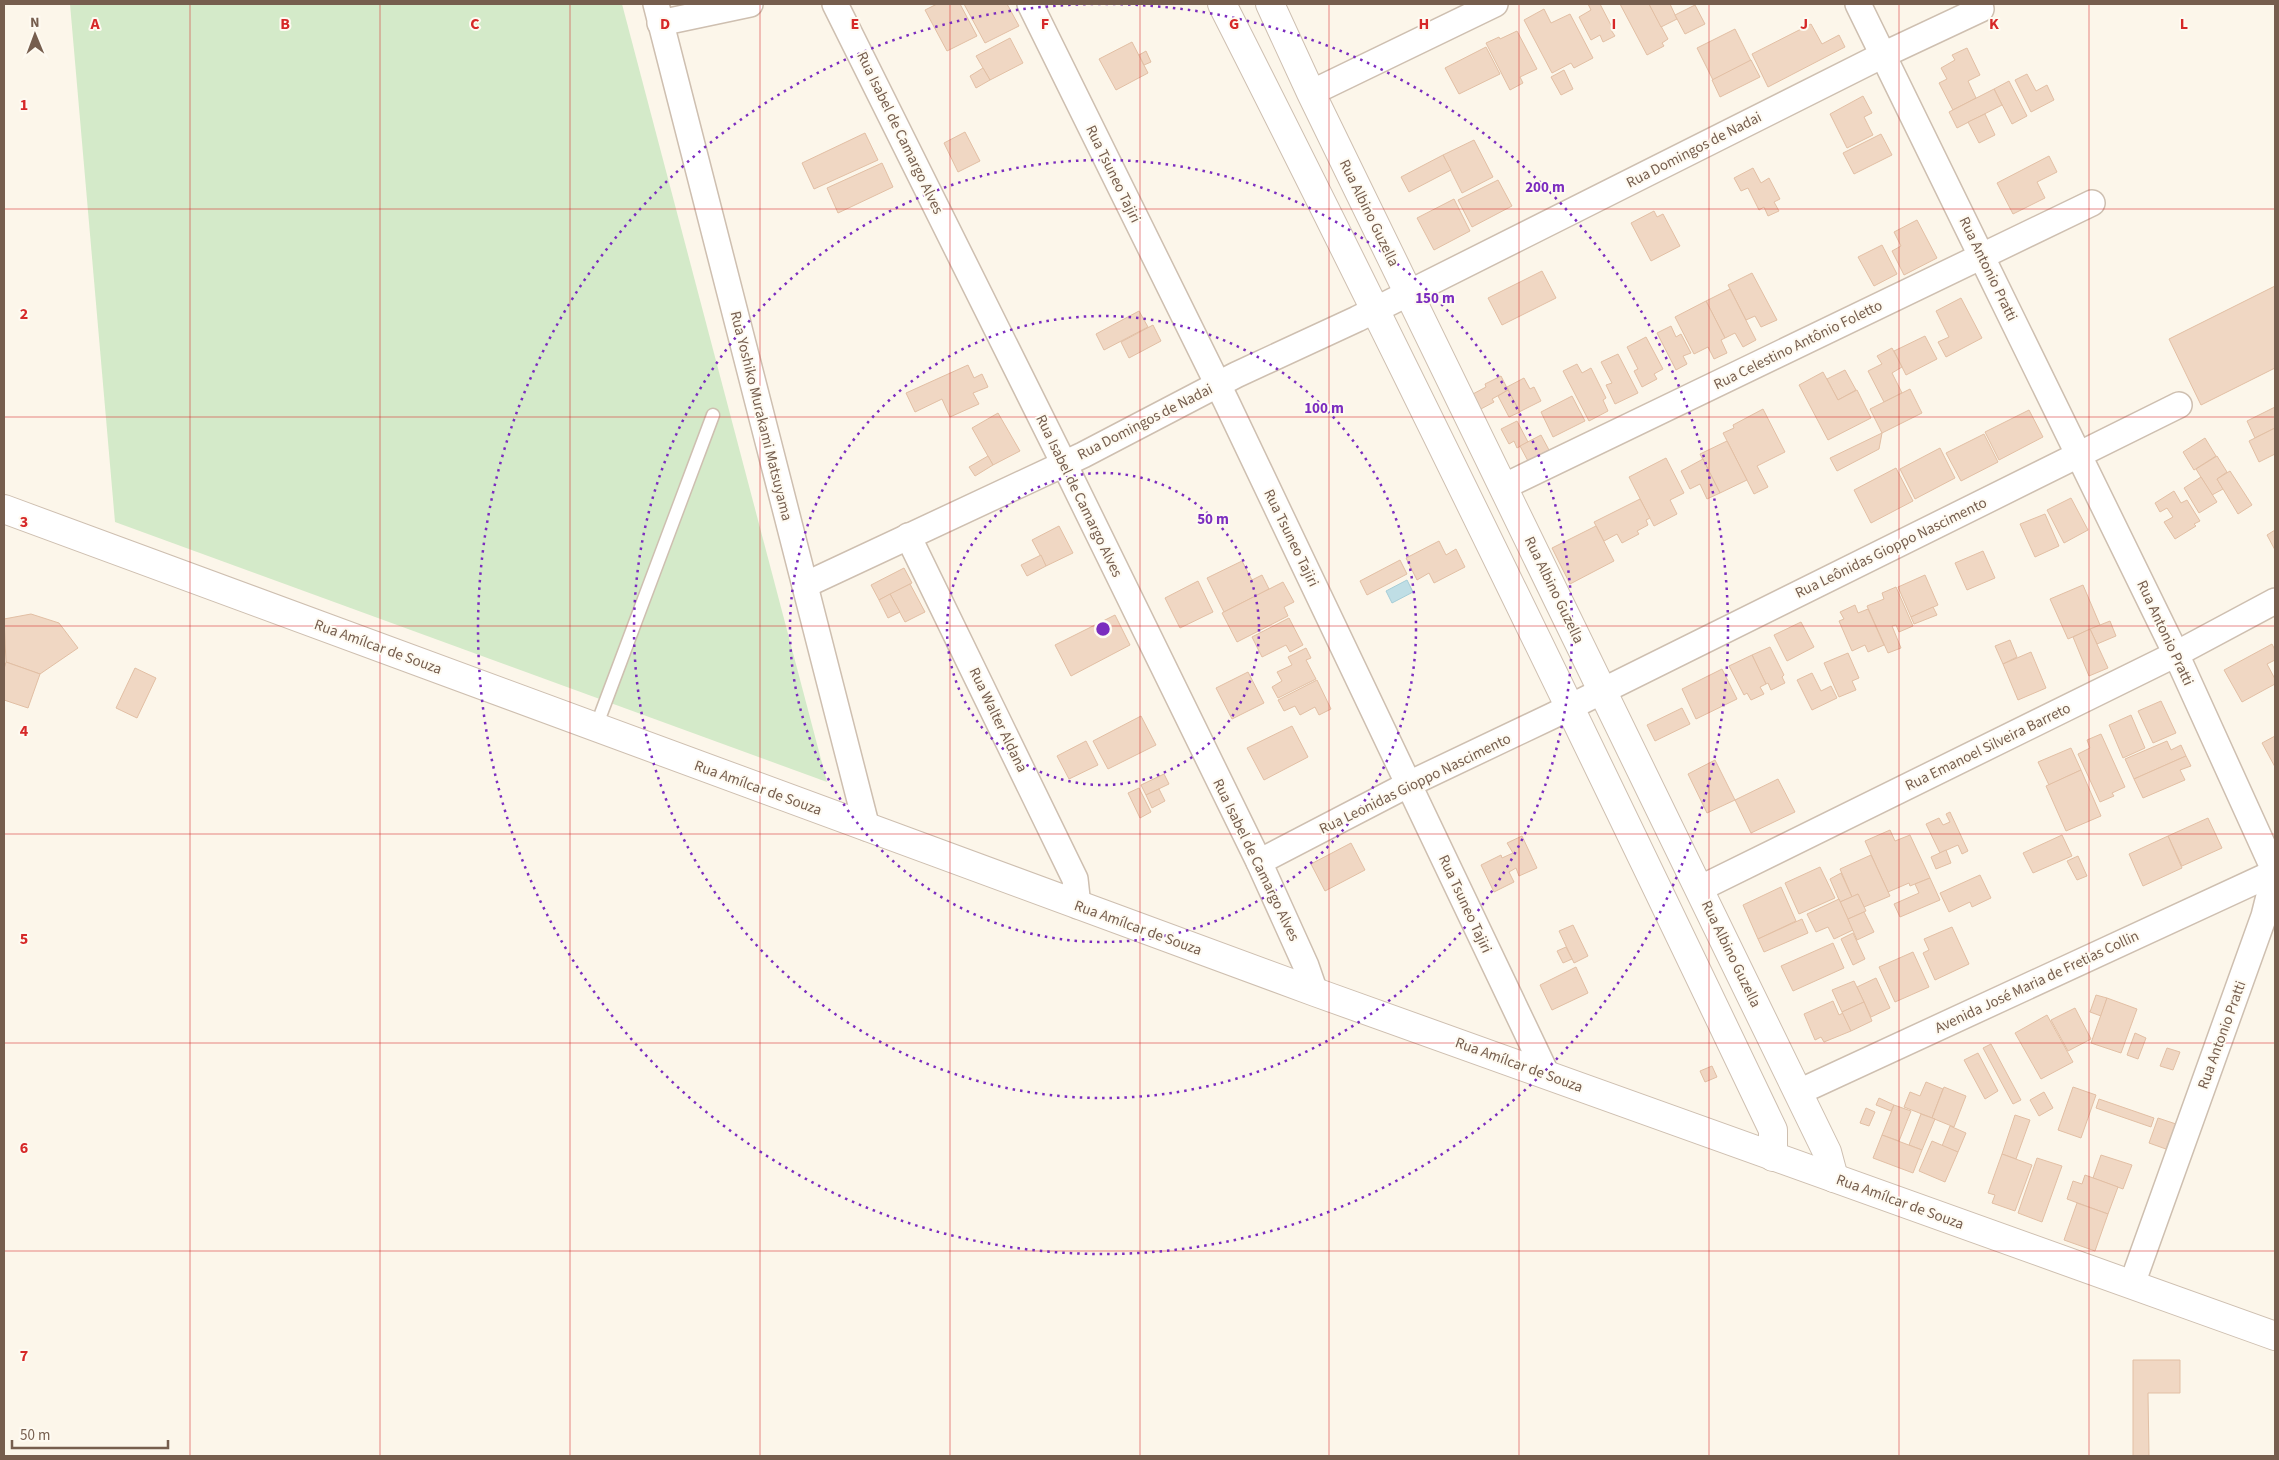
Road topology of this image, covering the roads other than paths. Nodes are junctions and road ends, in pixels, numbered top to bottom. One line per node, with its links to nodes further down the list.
1 (750, 4): 9 (street)
2 (835, 4): 20 (street, Rua Isabel de Camargo Alves)
3 (1030, 4): 16 (street, Rua Tsuneo Tajiri)
4 (1222, 4): 15 (street)
5 (1270, 4): 11 (street, Rua Albino Guzella)
6 (1495, 4): 11 (street)
7 (1858, 4): 10 (street, Rua Antonio Pratti)
8 (1981, 9): 10 (street, Rua Domingos de Nadai)
9 (658, 13): 24 (street, Rua Yoshiko Murakami Matsuyama)
10 (1884, 55): 13 (street, Rua Antonio Pratti); 14 (street, Rua Domingos de Nadai)
11 (1311, 94): 14 (street, Rua Albino Guzella)
12 (2092, 203): 13 (street, Rua Celestino Antônio Foletto)
13 (1982, 257): 19 (street, Rua Antonio Pratti); 21 (street, Rua Celestino Antônio Foletto)
14 (1408, 293): 15 (street, Rua Domingos de Nadai); 21 (street, Rua Albino Guzella)
15 (1377, 309): 16 (street, Rua Domingos de Nadai); 28 (street)
16 (1218, 385): 20 (street, Rua Domingos de Nadai); 30 (street, Rua Tsuneo Tajiri)
17 (2179, 405): 19 (street, Rua Leônidas Gioppo Nascimento)
18 (713, 415): 29 (lane)
19 (2079, 454): 26 (street, Rua Antonio Pratti); 27 (street, Rua Leônidas Gioppo Nascimento)
20 (1063, 464): 23 (street, Rua Domingos de Nadai); 32 (street, Rua Isabel de Camargo Alves)
21 (1504, 487): 27 (street, Rua Albino Guzella)
22 (4, 509): 29 (street, Rua Amílcar de Souza)
23 (908, 536): 24 (street, Rua Domingos de Nadai); 35 (street, Rua Walter Aldana)
24 (805, 586): 31 (street, Rua Yoshiko Murakami Matsuyama)
25 (2275, 601): 26 (street, Rua Emanoel Silveira Barreto)
26 (2176, 654): 33 (street, Rua Antonio Pratti); 34 (street, Rua Emanoel Silveira Barreto)
27 (1603, 691): 28 (street, Rua Leônidas Gioppo Nascimento); 34 (street, Rua Albino Guzella)
28 (1571, 707): 30 (street, Rua Leonidas Gioppo Nascimento); 40 (street)
29 (596, 727): 31 (street, Rua Amílcar de Souza)
30 (1408, 784): 32 (street, Rua Leonidas Gioppo Nascimento); 38 (street, Rua Tsuneo Tajiri)
31 (867, 828): 35 (street, Rua Amílcar de Souza)
32 (1258, 862): 37 (street, Rua Isabel de Camargo Alves)
33 (2275, 872): 36 (street, Rua Antonio Pratti); 39 (street, Avenida José Maria de Fretias Collin)
34 (1699, 889): 39 (street, Rua Albino Guzella)
35 (1078, 906): 37 (street, Rua Amílcar de Souza)
36 (2270, 916): 42 (street, Rua Antonio Pratti)
37 (1314, 992): 38 (street, Rua Amílcar de Souza)
38 (1547, 1075): 40 (street, Rua Amílcar de Souza)
39 (1799, 1092): 41 (street, Rua Albino Guzella)
40 (1773, 1157): 41 (street, Rua Amílcar de Souza)
41 (1834, 1178): 42 (street, Rua Amílcar de Souza)
42 (2132, 1284): 43 (street, Rua Amílcar de Souza)
43 (2275, 1336)

